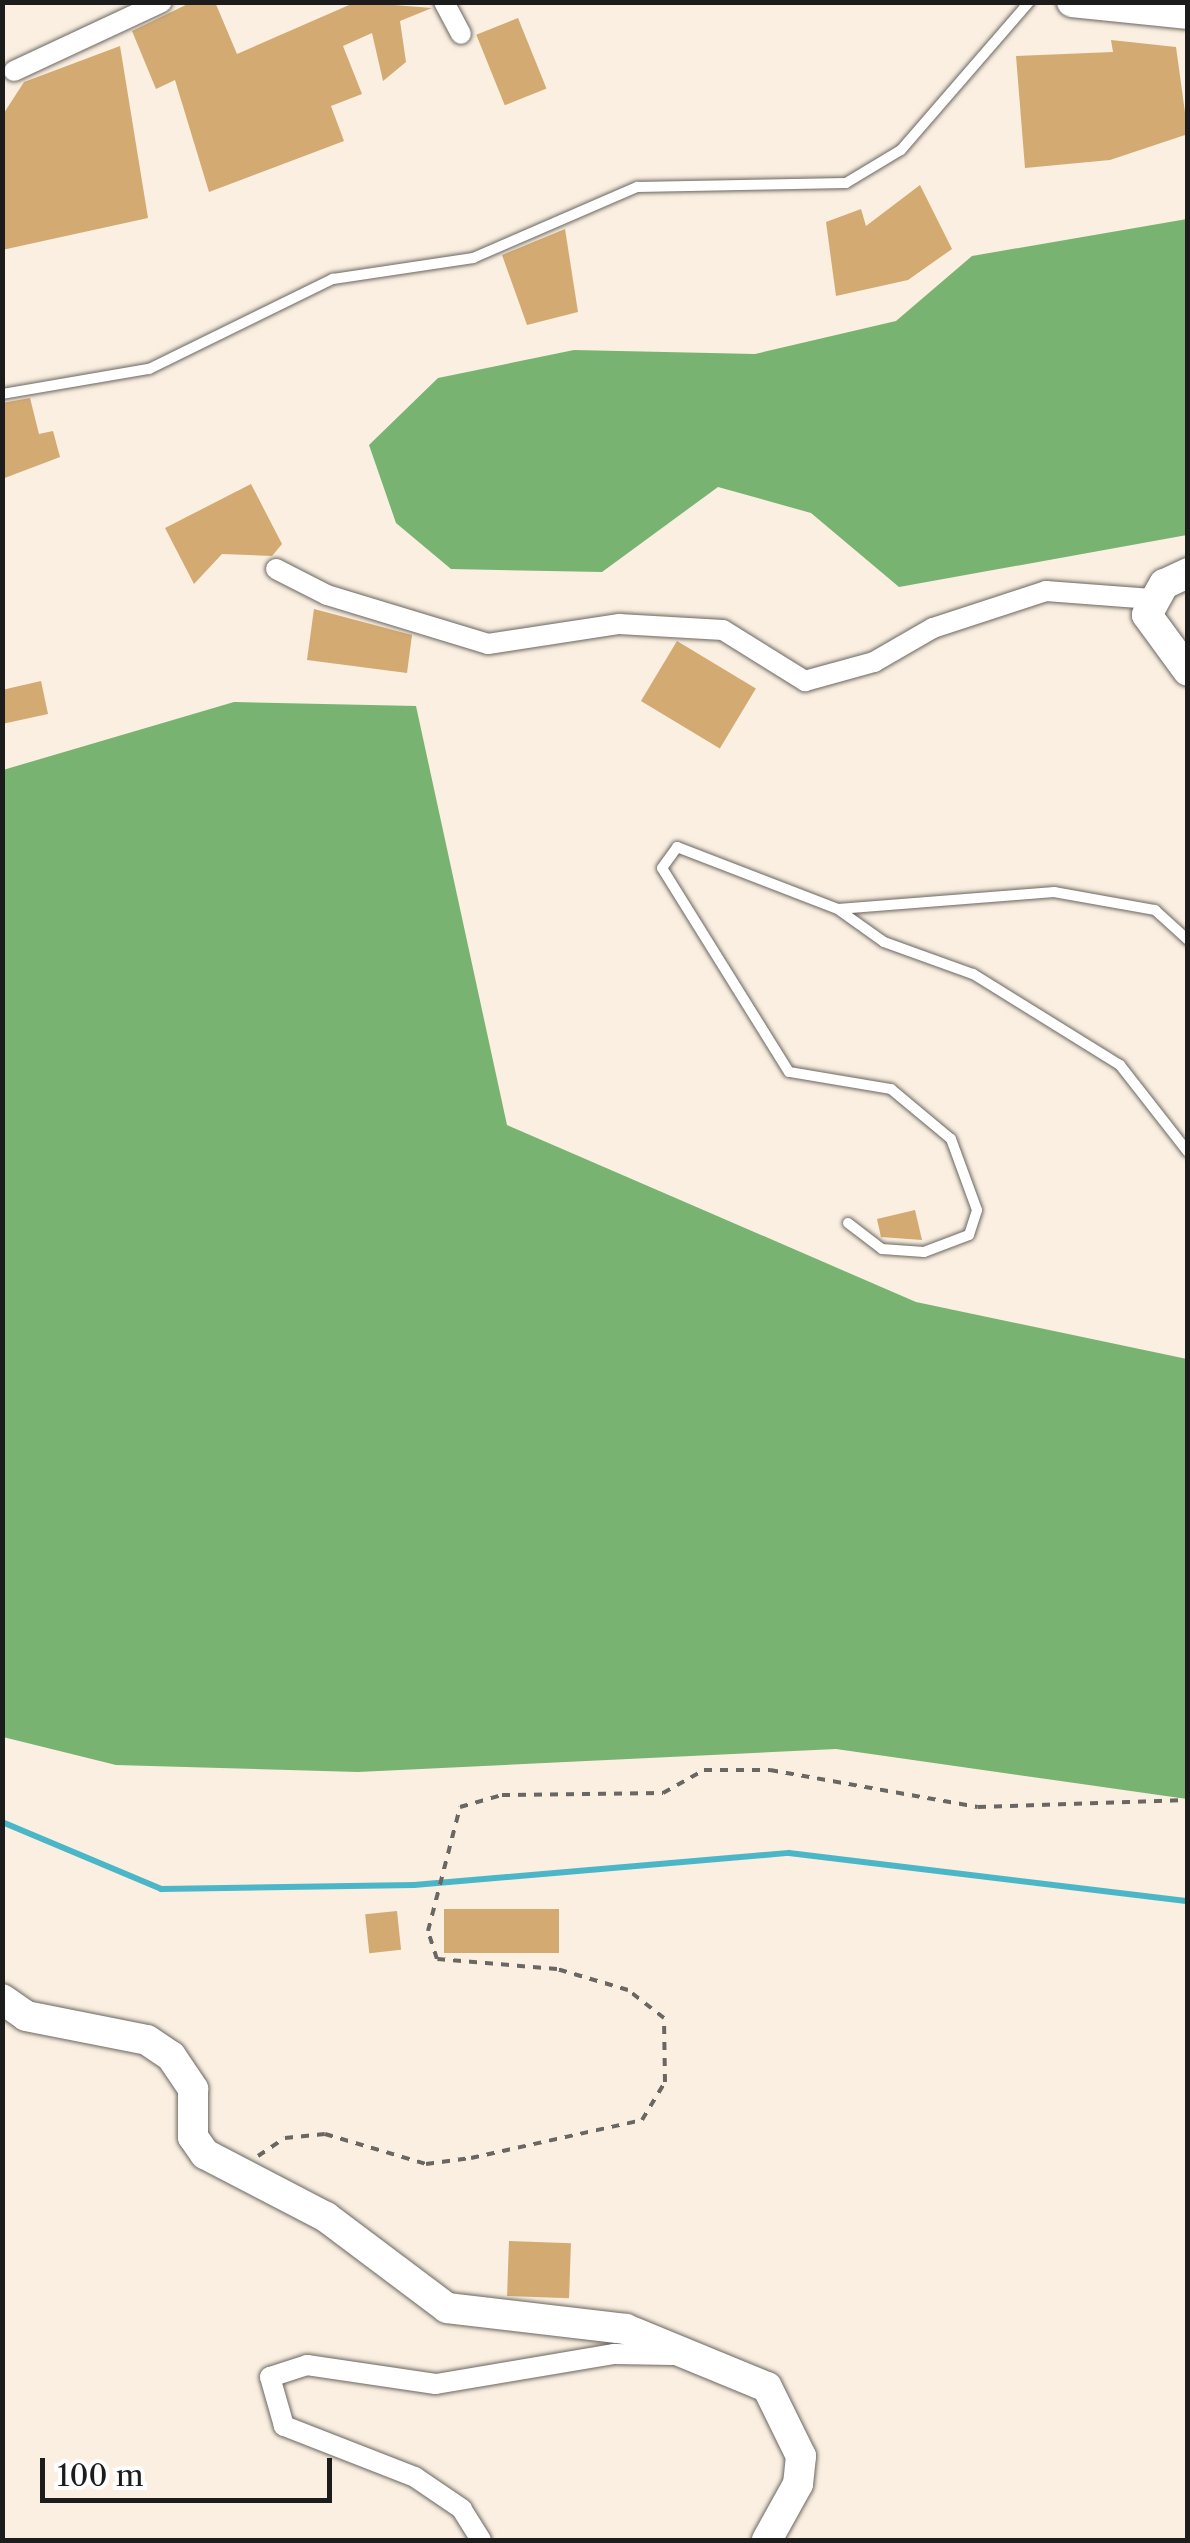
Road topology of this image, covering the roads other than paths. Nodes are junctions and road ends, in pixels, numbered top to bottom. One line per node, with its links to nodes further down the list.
1 (162, 2): 7 (street)
2 (444, 2): 6 (street)
3 (1029, 2): 8 (lane)
4 (1072, 2): 5 (street)
5 (1188, 14)
6 (461, 34)
7 (14, 71)
8 (2, 394)
9 (276, 569): 11 (street)
10 (1188, 573): 11 (street)
11 (1152, 600): 12 (street)
12 (1188, 671)
13 (838, 909): 14 (lane); 15 (lane); 16 (lane)
14 (1188, 940)
15 (1188, 1152)
16 (848, 1223)
17 (2, 1999): 18 (street)
18 (680, 2356): 19 (street); 20 (street)
19 (481, 2540)
20 (767, 2540)

